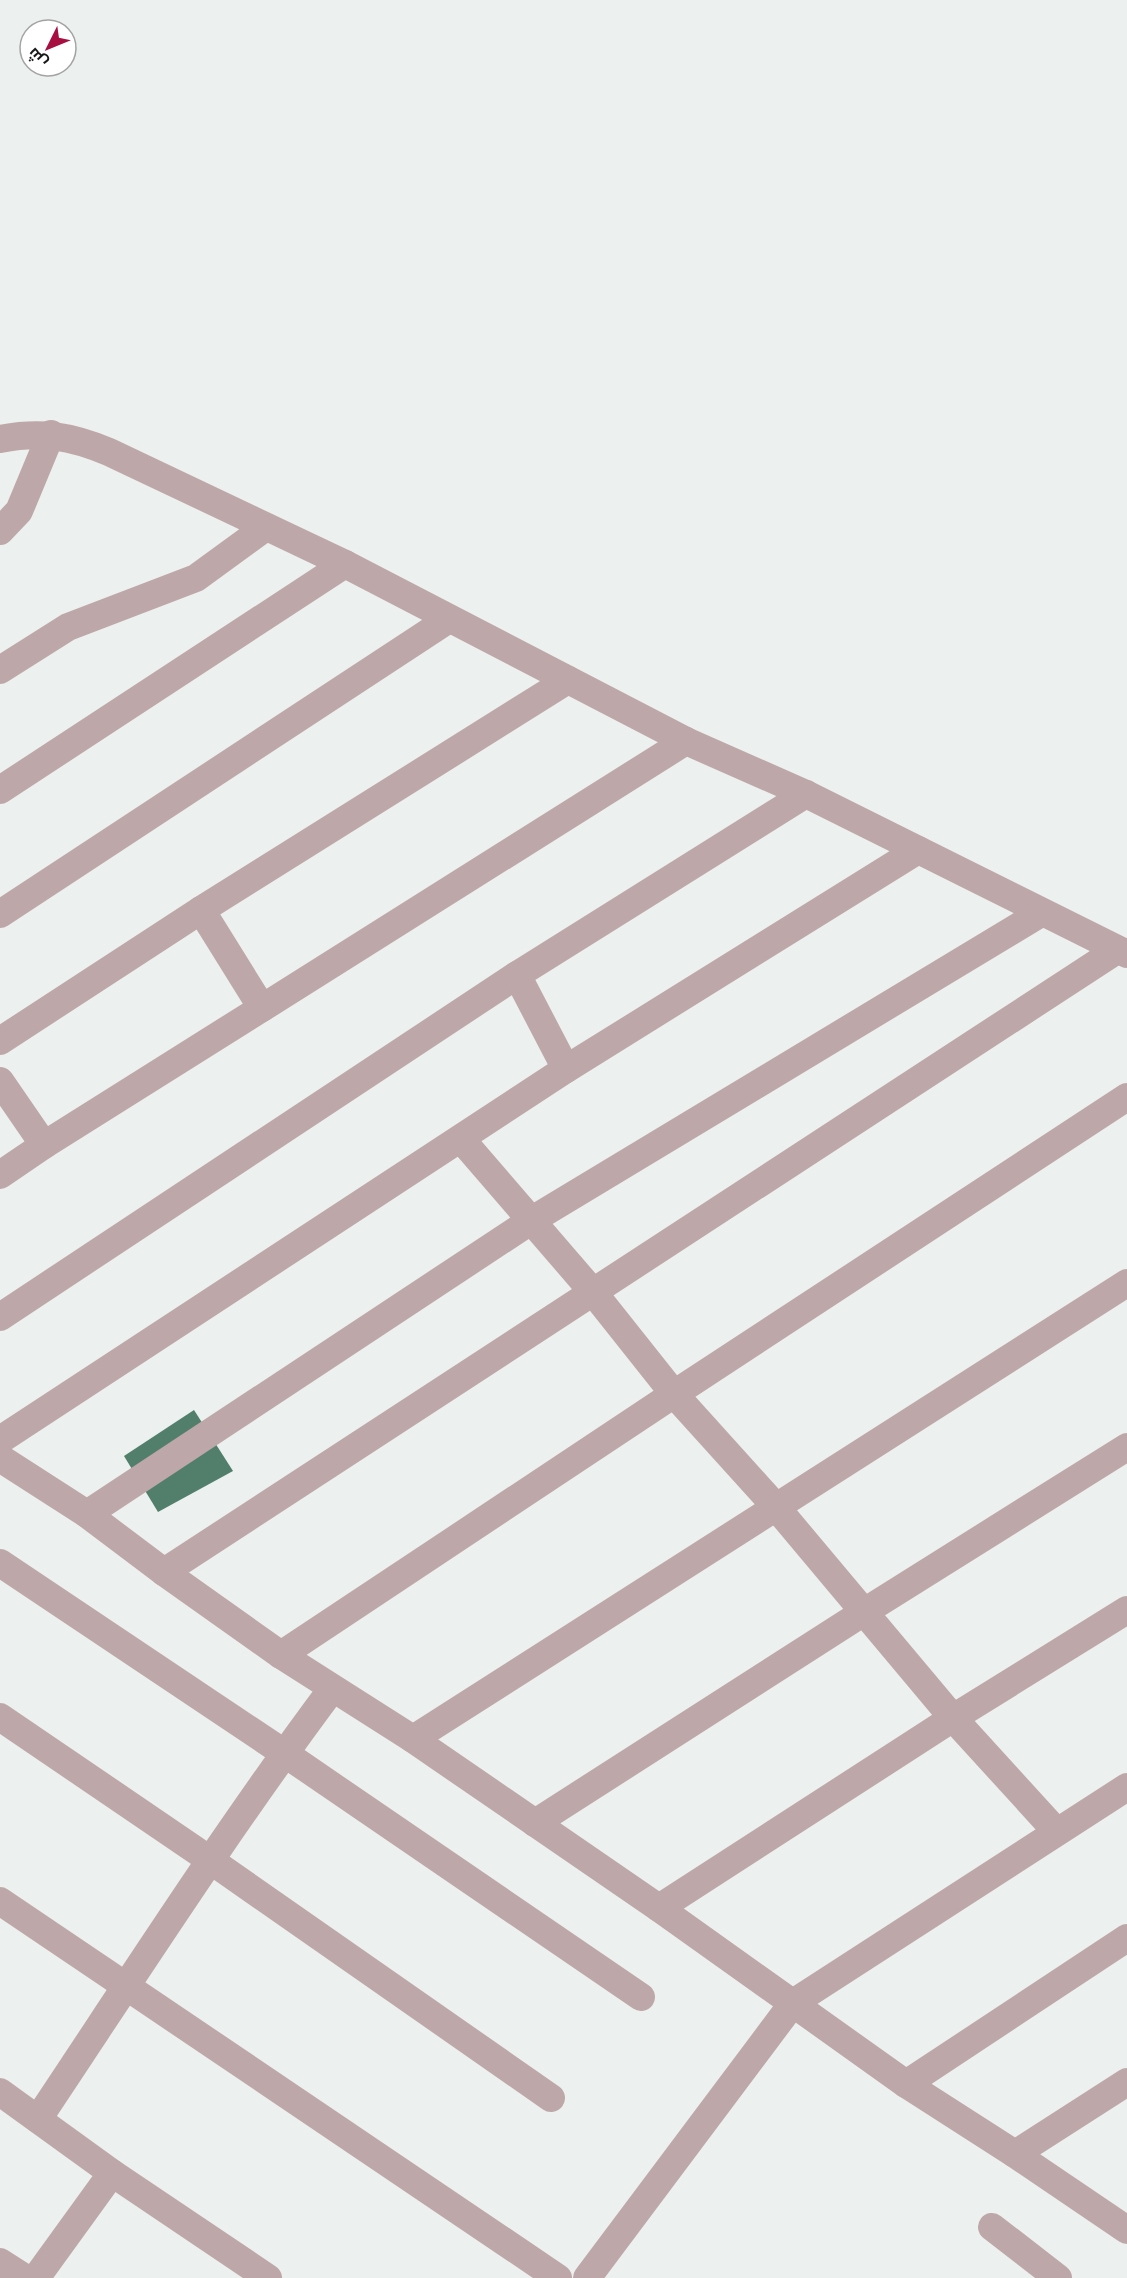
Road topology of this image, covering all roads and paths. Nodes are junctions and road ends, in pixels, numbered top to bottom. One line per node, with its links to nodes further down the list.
1 (51, 434): 2 (street); 3 (street); 4 (street)
2 (0, 439)
3 (266, 527): 5 (street); 7 (street)
4 (0, 531)
5 (345, 564): 6 (street); 10 (street)
6 (449, 619): 8 (street); 15 (street)
7 (0, 670)
8 (568, 680): 9 (street); 13 (street)
9 (686, 741): 11 (street); 18 (street)
10 (0, 790)
11 (806, 794): 12 (street); 17 (street)
12 (918, 850): 14 (street); 20 (street)
13 (201, 910): 18 (street); 19 (street)
14 (1041, 913): 16 (street); 26 (street)
15 (0, 914)
16 (1122, 952): 28 (street)
17 (517, 975): 20 (street); 29 (street)
18 (262, 1008): 24 (street)
19 (0, 1041)
20 (566, 1069): 23 (street)
21 (0, 1081): 24 (street)
22 (1127, 1097): 30 (street)
23 (461, 1139): 26 (street); 31 (street)
24 (44, 1145): 25 (street)
25 (0, 1175)
26 (532, 1220): 28 (street); 35 (street)
27 (1127, 1283): 34 (street)
28 (593, 1292): 30 (street); 37 (street)
29 (0, 1317)
30 (674, 1394): 34 (street); 40 (street)
31 (0, 1440)
32 (1127, 1448): 39 (street)
33 (0, 1458): 35 (street)
34 (776, 1507): 39 (street); 44 (street)
35 (87, 1514): 37 (street)
36 (0, 1563): 45 (street)
37 (164, 1572): 40 (street)
38 (1127, 1610): 43 (street)
39 (864, 1612): 43 (street); 47 (street)
40 (281, 1655): 41 (street)
41 (332, 1689): 44 (street); 45 (street)
42 (0, 1717): 49 (street)
43 (953, 1718): 48 (street); 51 (street)
44 (412, 1739): 47 (street)
45 (284, 1753): 49 (street); 54 (street)
46 (1127, 1787): 48 (street)
47 (535, 1823): 51 (street)
48 (1056, 1831): 55 (street)
49 (210, 1860): 53 (street); 59 (street)
50 (0, 1901): 53 (street)
51 (659, 1908): 55 (street)
52 (1127, 1938): 57 (street)
53 (125, 1988): 60 (street); 69 (street)
54 (641, 1997)
55 (793, 2003): 57 (street); 70 (street)
56 (1127, 2082): 61 (street)
57 (906, 2084): 61 (street)
58 (0, 2092): 60 (street)
59 (551, 2098)
60 (38, 2119): 62 (street)
61 (1015, 2154): 64 (street)
62 (112, 2173): 67 (street); 68 (street)
63 (992, 2227): 71 (street)
64 (1127, 2230)
65 (0, 2262): 66 (street)
66 (26, 2278)
67 (36, 2278)
68 (268, 2278)
69 (558, 2278)
70 (587, 2278)
71 (1058, 2278)

